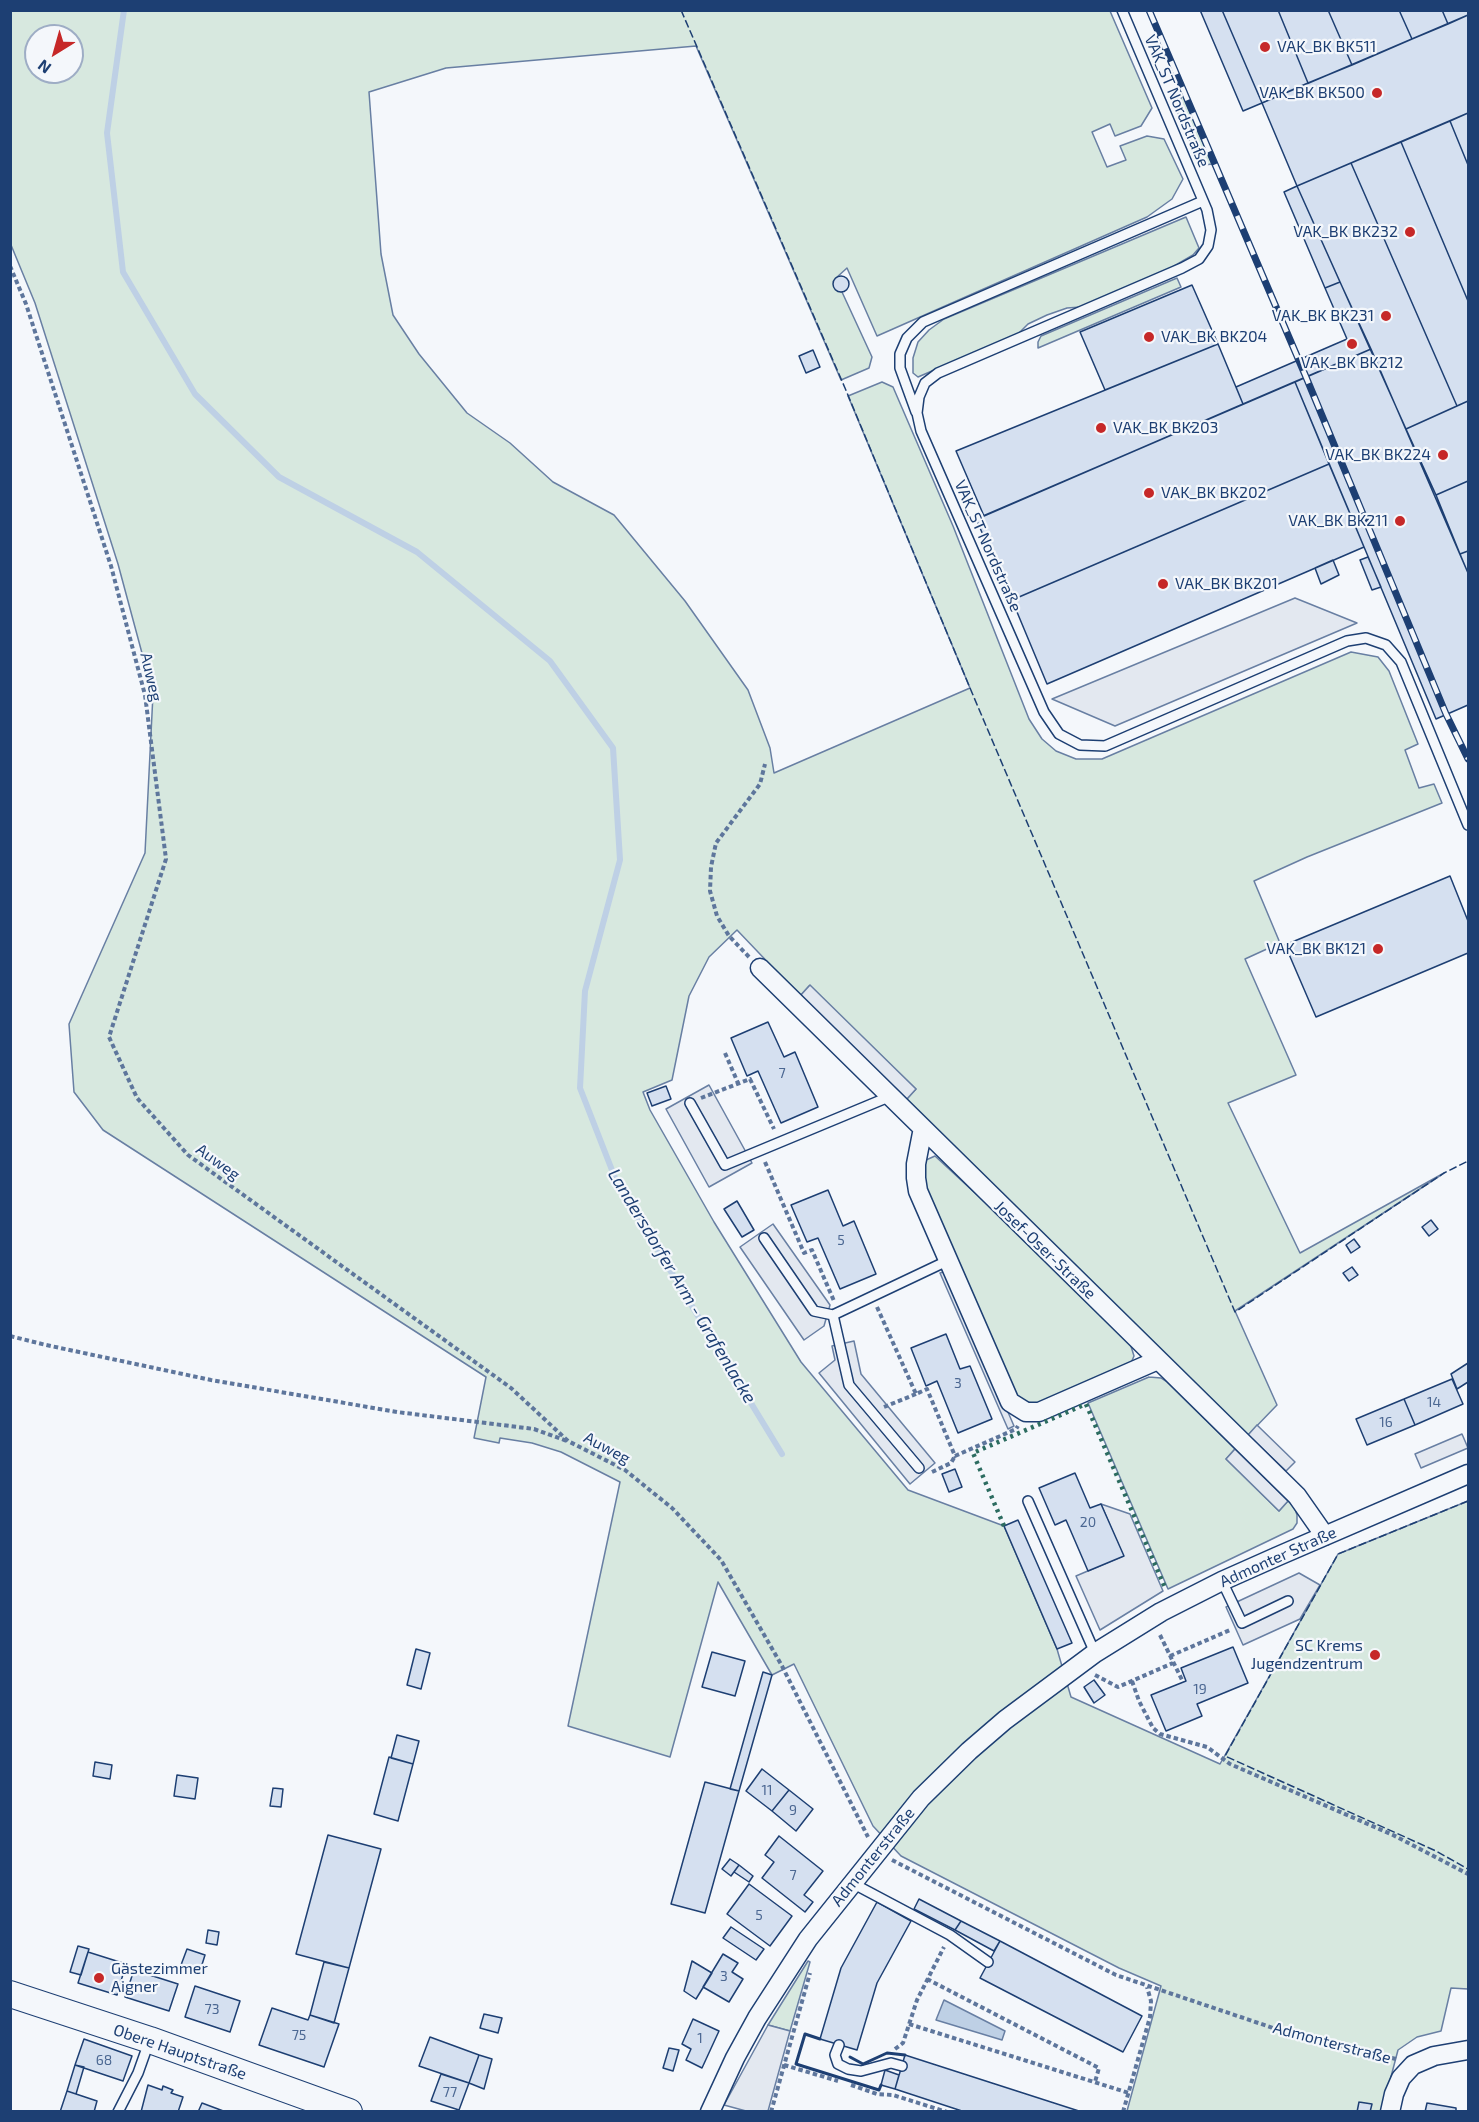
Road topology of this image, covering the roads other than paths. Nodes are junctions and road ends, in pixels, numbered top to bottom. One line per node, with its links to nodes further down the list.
1 (1122, 10): 2 (lane, VAK_ST Nordstraße)
2 (1203, 201): 3 (lane, VAK_ST Nordstraße); 3 (lane)
3 (916, 413): 4 (lane, VAK_ST Nordstraße)
4 (1468, 825)
5 (760, 968): 6 (street, Josef-Oser-Straße)
6 (891, 1096): 7 (lane); 8 (street, Josef-Oser-Straße)
7 (690, 1103)
8 (922, 1128): 10 (street); 12 (street, Josef-Oser-Straße)
9 (764, 1238): 11 (lane)
10 (947, 1261): 11 (lane); 12 (street)
11 (836, 1314): 13 (lane)
12 (1158, 1360): 16 (street, Josef-Oser-Straße)
13 (919, 1468)
14 (1468, 1474): 16 (street, Admonter Straße)
15 (1028, 1501): 19 (lane)
16 (1325, 1536): 17 (street, Admonter Straße)
17 (1222, 1581): 18 (lane); 19 (street, Admonter Straße)
18 (1288, 1601)
19 (1095, 1653): 20 (street, Admonterstraße)
20 (852, 1883): 21 (lane); 29 (street, Admonterstraße)
21 (988, 1962)
22 (10, 1994): 23 (main road, Obere Hauptstraße)
23 (150, 2040): 27 (lane); 28 (main road, Obere Hauptstraße)
24 (839, 2045): 26 (lane)
25 (1468, 2050): 30 (street)
26 (902, 2066)
27 (118, 2112)
28 (349, 2112)
29 (710, 2112)
30 (1390, 2112)

